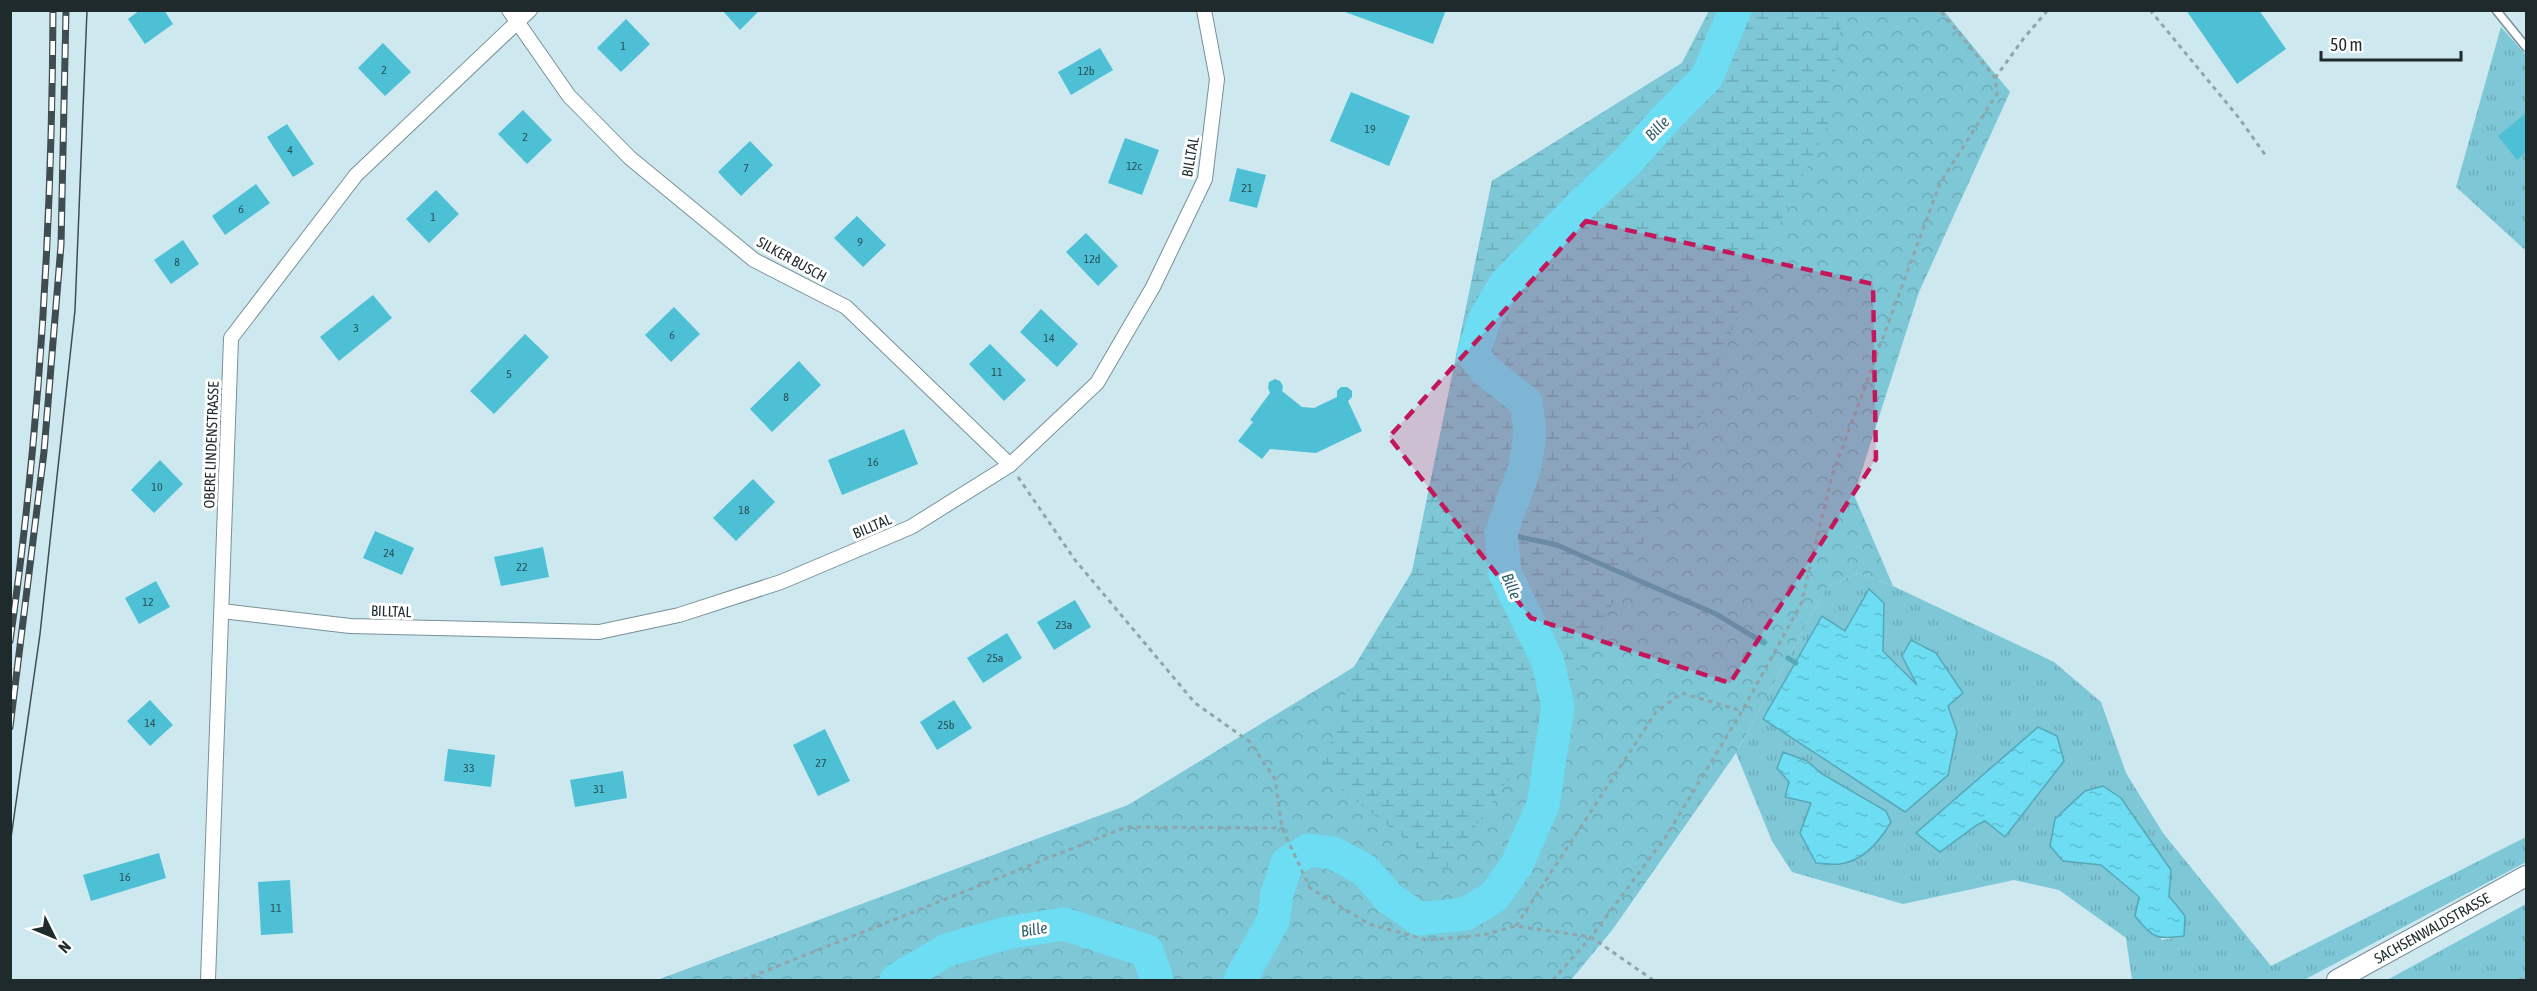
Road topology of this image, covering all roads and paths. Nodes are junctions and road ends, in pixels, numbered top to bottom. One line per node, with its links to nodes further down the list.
1 (530, 10): 7 (street, OBERE LINDENSTRASSE)
2 (1204, 10): 11 (street, BILLTAL)
3 (1940, 10): 9 (path)
4 (2048, 10): 9 (path)
5 (2150, 10): 10 (path)
6 (2496, 10): 8 (lane)
7 (513, 16): 11 (street, SILKER BUSCH); 12 (street, OBERE LINDENSTRASSE)
8 (2526, 47)
9 (1995, 78): 13 (path)
10 (2266, 156)
11 (1010, 465): 12 (street, BILLTAL); 14 (path)
12 (222, 611): 19 (street, OBERE LINDENSTRASSE)
13 (1742, 711): 16 (path); 17 (path)
14 (1282, 828): 16 (path); 20 (path)
15 (2526, 876): 23 (main road, SACHSENWALDSTRASSE)
16 (1516, 926): 17 (path)
17 (1591, 937): 21 (path); 22 (path)
18 (2526, 977): 24 (path)
19 (208, 981)
20 (743, 981)
21 (1553, 981)
22 (1653, 981)
23 (2337, 981)
24 (2520, 981)

